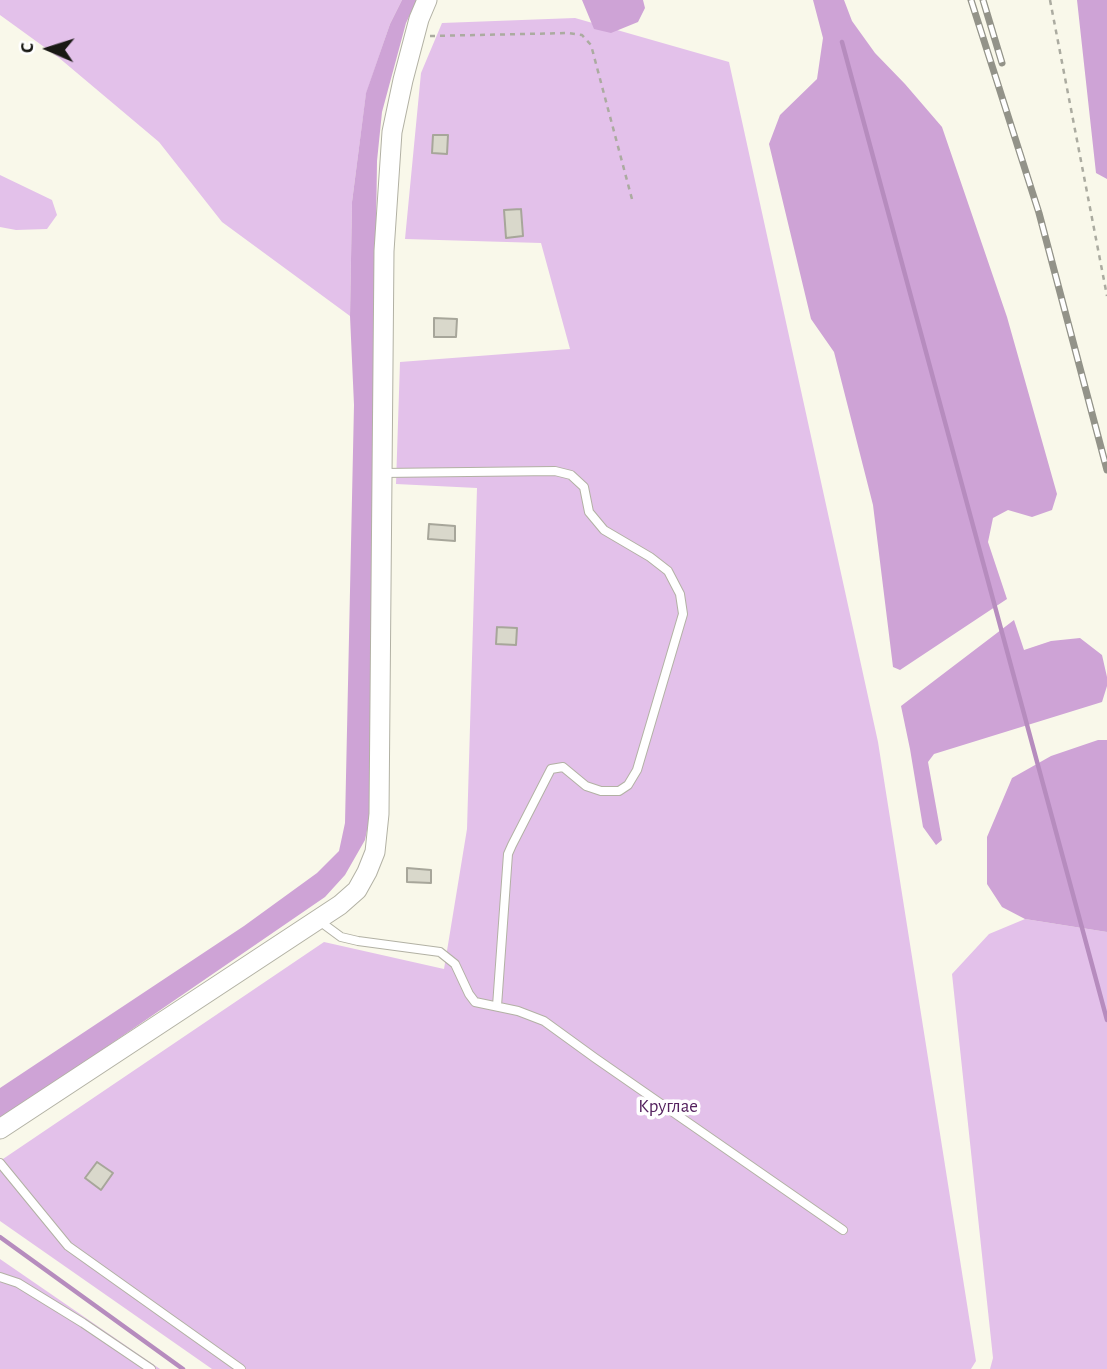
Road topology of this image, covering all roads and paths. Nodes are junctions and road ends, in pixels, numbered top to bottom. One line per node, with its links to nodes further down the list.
1 (427, 0): 3 (street)
2 (1050, 0): 5 (path)
3 (416, 30): 4 (path); 6 (street)
4 (633, 203)
5 (1107, 296)
6 (381, 473): 7 (street); 8 (lane)
7 (318, 920): 8 (lane); 9 (street)
8 (497, 1006): 11 (lane)
9 (0, 1129)
10 (0, 1163): 14 (lane)
11 (843, 1230)
12 (0, 1277): 13 (lane)
13 (151, 1369)
14 (241, 1369)

